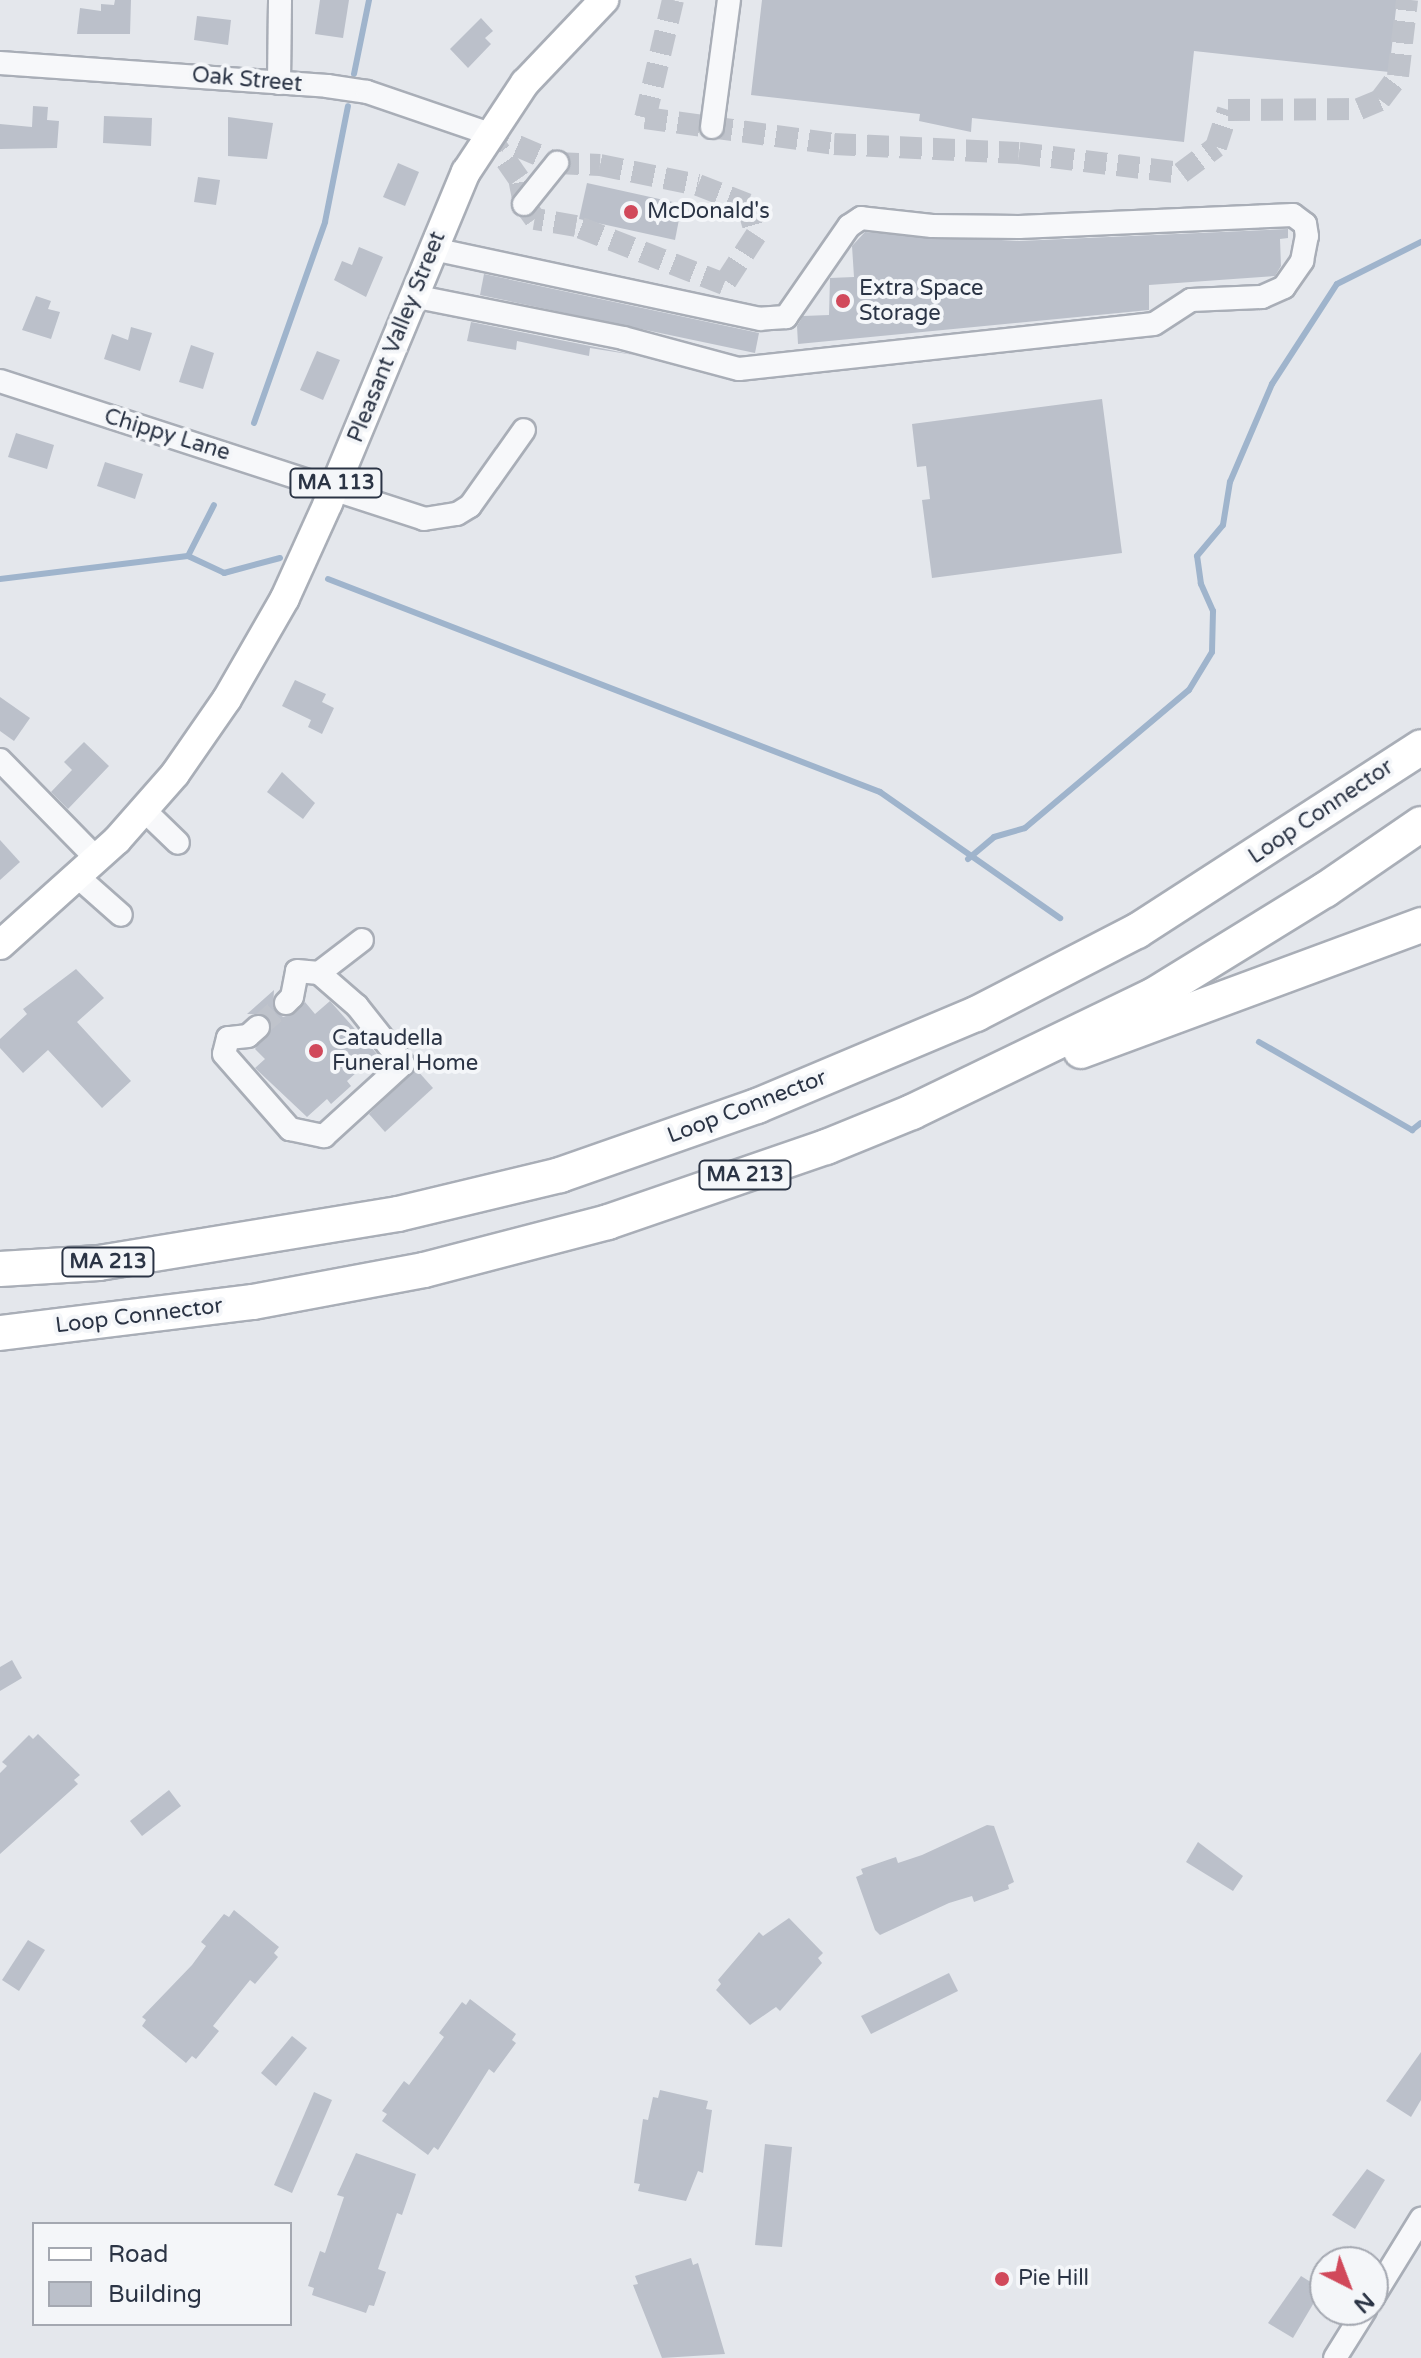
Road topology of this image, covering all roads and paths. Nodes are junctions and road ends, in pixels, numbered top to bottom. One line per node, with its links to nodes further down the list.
1 (280, 0): 5 (street)
2 (604, 0): 7 (main road, Pleasant Valley Street / MA 113)
3 (729, 0): 6 (street)
4 (0, 63): 5 (street, Oak Street)
5 (279, 83): 7 (street, Oak Street)
6 (712, 127)
7 (487, 133): 10 (main road, Pleasant Valley Street / MA 113)
8 (557, 163): 9 (street)
9 (524, 204)
10 (433, 249): 11 (main road, Pleasant Valley Street / MA 113); 11 (street)
11 (413, 296): 14 (main road, Pleasant Valley Street / MA 113)
12 (0, 381): 14 (street, Chippy Lane)
13 (524, 430): 14 (street, Chippy Lane)
14 (333, 490): 17 (main road, Pleasant Valley Street / MA 113)
15 (1414, 749): 29 (highway, Loop Connector / MA 213)
16 (0, 760): 20 (street)
17 (144, 810): 19 (street); 20 (main road, Pleasant Valley Street / MA 113)
18 (1421, 824): 28 (highway, Loop Connector / MA 213)
19 (178, 843)
20 (87, 868): 21 (street); 24 (main road, Pleasant Valley Street / MA 113)
21 (121, 915)
22 (1421, 925): 28 (highway)
23 (362, 940): 25 (street)
24 (0, 945)
25 (308, 972): 26 (street); 27 (street)
26 (286, 1003)
27 (258, 1027)
28 (912, 1112): 30 (highway, Loop Connector / MA 213)
29 (0, 1269)
30 (0, 1333)
31 (1421, 2219): 32 (street)
32 (1389, 2271)
33 (1355, 2326): 34 (street)
34 (1335, 2358)

